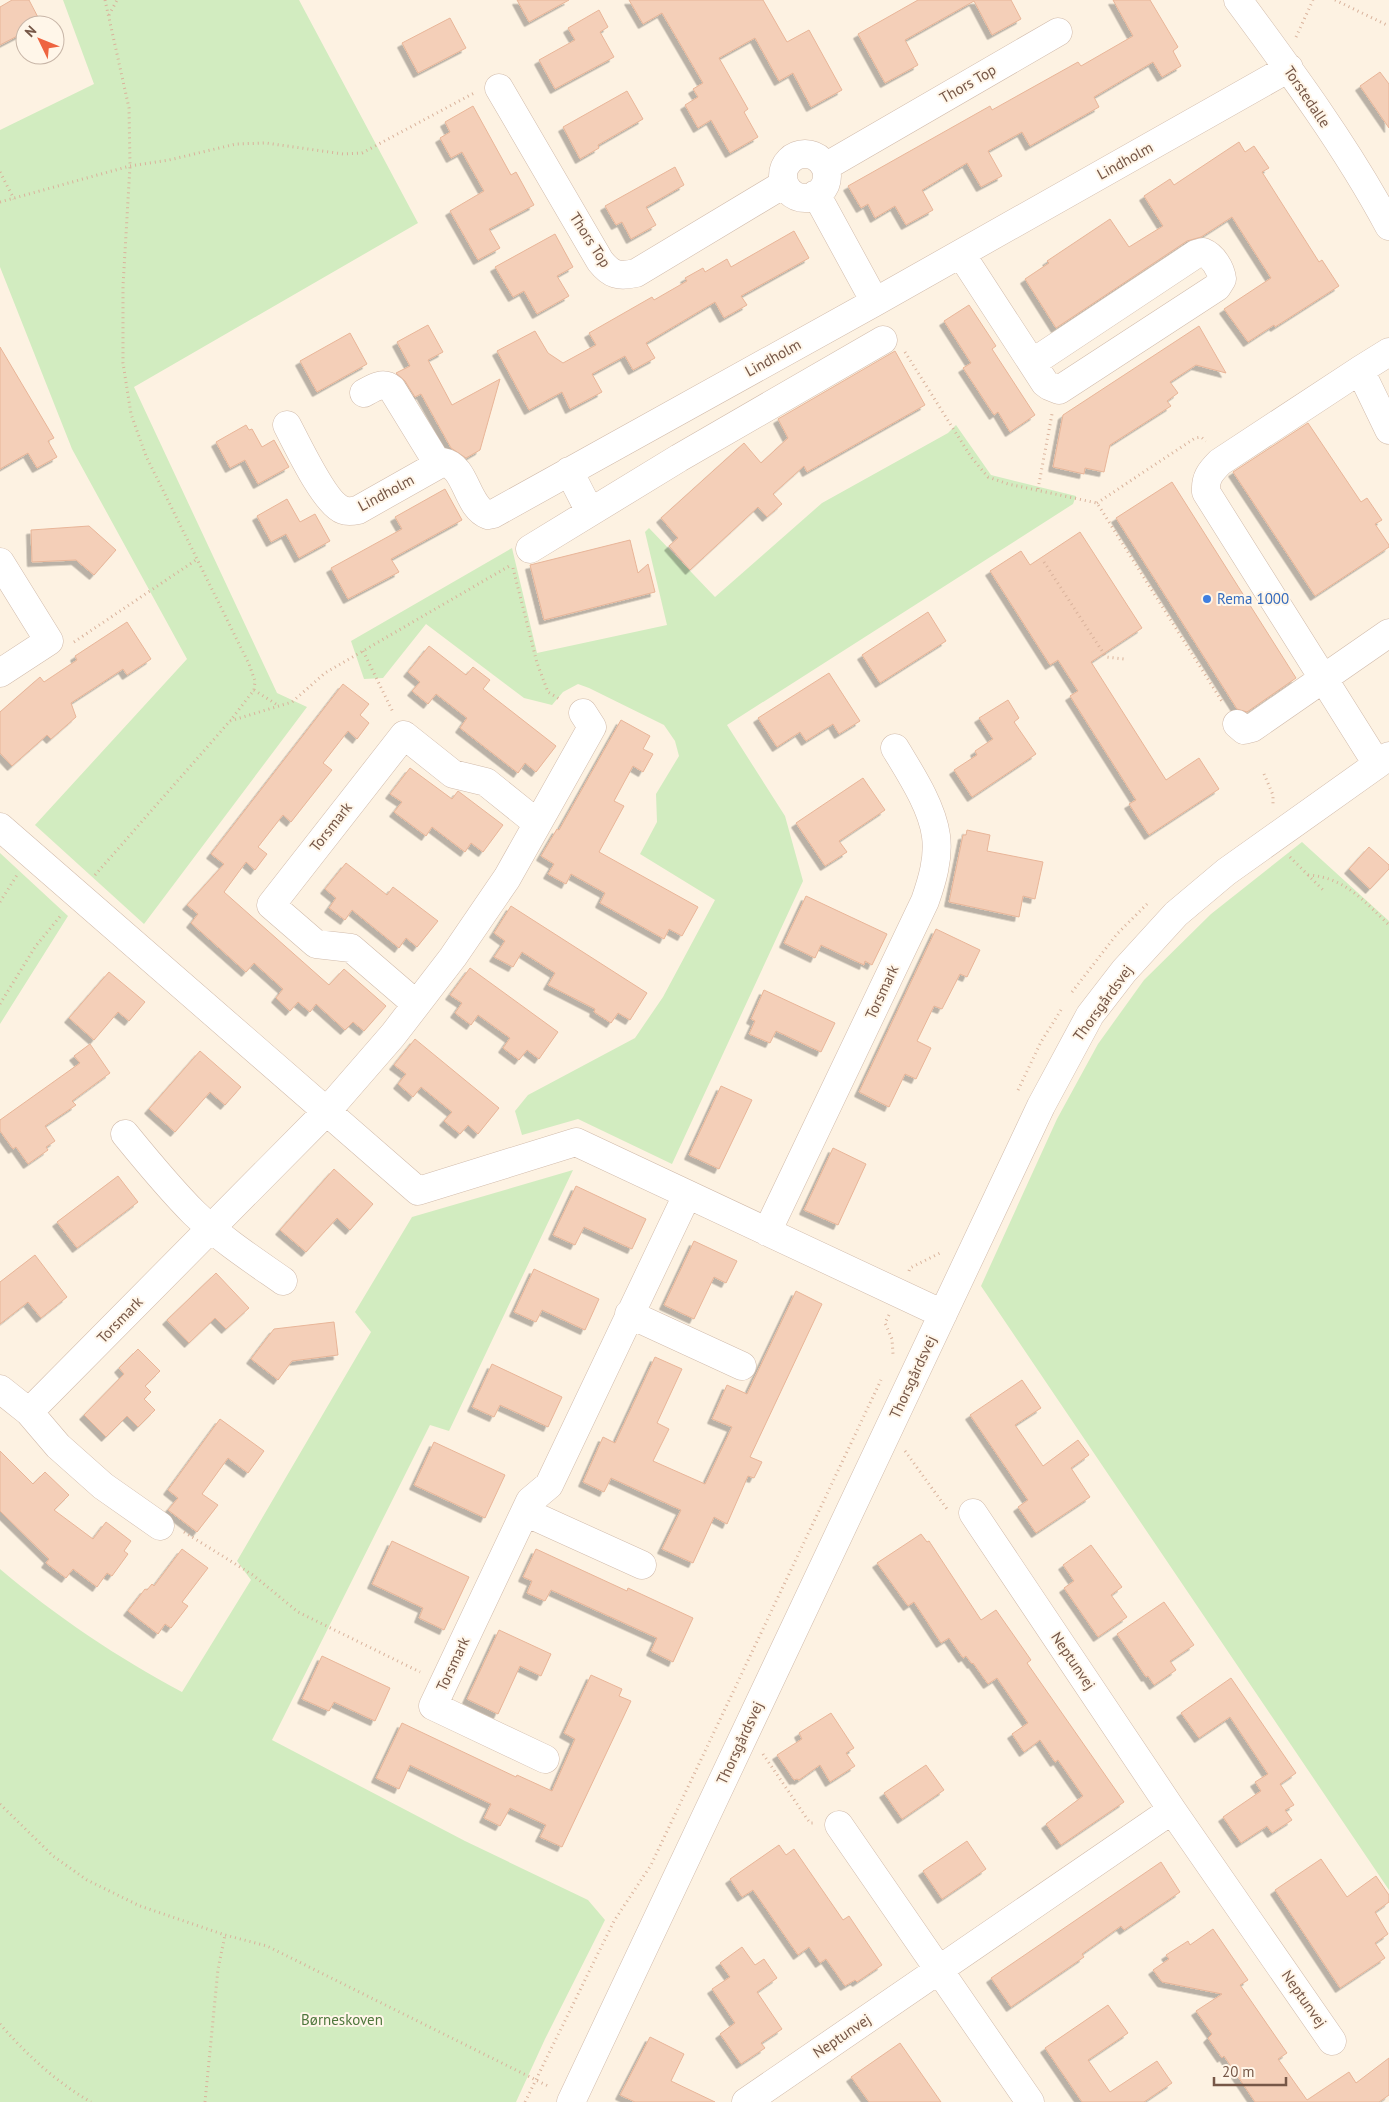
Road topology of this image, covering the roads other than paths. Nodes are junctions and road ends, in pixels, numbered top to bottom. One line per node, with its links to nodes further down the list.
1 (1238, 0): 3 (street, Torstedalle)
2 (1058, 32): 5 (street, Thors Top)
3 (1286, 65): 7 (street, Torstedalle); 10 (street, Lindholm)
4 (499, 88): 6 (street, Thors Top)
5 (825, 166): 6 (street); 8 (street)
6 (784, 184): 8 (street)
7 (1381, 191): 9 (street, Torstedalle)
8 (816, 194): 11 (street)
9 (1389, 226)
10 (961, 254): 11 (street, Lindholm); 17 (street)
11 (875, 302): 13 (street, Lindholm)
12 (1103, 316): 15 (street); 15 (street); 17 (street)
13 (811, 338): 19 (street, Lindholm); 21 (street, Lindholm)
14 (892, 343): 19 (street)
15 (1124, 348): 17 (street)
16 (1389, 352): 18 (street)
17 (1032, 363)
18 (1360, 370): 23 (street); 32 (street)
19 (830, 371): 24 (street)
20 (364, 393): 25 (street)
21 (657, 422): 24 (street); 26 (street, Lindholm)
22 (287, 426): 25 (street, Lindholm)
23 (1389, 430)
24 (679, 458): 27 (street)
25 (438, 464): 26 (street, Lindholm)
26 (569, 471): 27 (street)
27 (590, 512): 28 (street)
28 (521, 557)
29 (0, 562): 31 (street)
30 (1389, 632): 32 (street)
31 (0, 673)
32 (1323, 680): 34 (street); 36 (street)
33 (583, 713): 37 (street, Torsmark)
34 (1237, 724)
35 (895, 748): 44 (street, Torsmark)
36 (1383, 760): 47 (street, Thorsgårdsvej)
37 (538, 821): 39 (street, Torsmark); 39 (street, Torsmark)
38 (0, 827): 40 (street)
39 (416, 1004): 40 (street, Torsmark)
40 (327, 1111): 42 (street); 43 (street, Torsmark)
41 (125, 1134): 43 (street)
42 (687, 1195): 44 (street); 46 (street, Torsmark)
43 (210, 1228): 45 (street); 50 (street, Torsmark)
44 (768, 1232): 47 (street)
45 (283, 1281)
46 (629, 1314): 48 (street); 51 (street, Torsmark)
47 (943, 1314): 60 (street, Thorsgårdsvej)
48 (742, 1366)
49 (0, 1389): 50 (street)
50 (29, 1412): 53 (street)
51 (525, 1512): 54 (street); 55 (street, Torsmark)
52 (974, 1512): 56 (street, Neptunvej)
53 (160, 1526)
54 (642, 1565)
55 (545, 1759)
56 (1172, 1810): 58 (street, Neptunvej); 59 (street, Neptunvej)
57 (838, 1825): 58 (street)
58 (939, 1970): 61 (street, Neptunvej); 62 (street)
59 (1332, 2041)
60 (572, 2100)
61 (746, 2102)
62 (1030, 2102)

